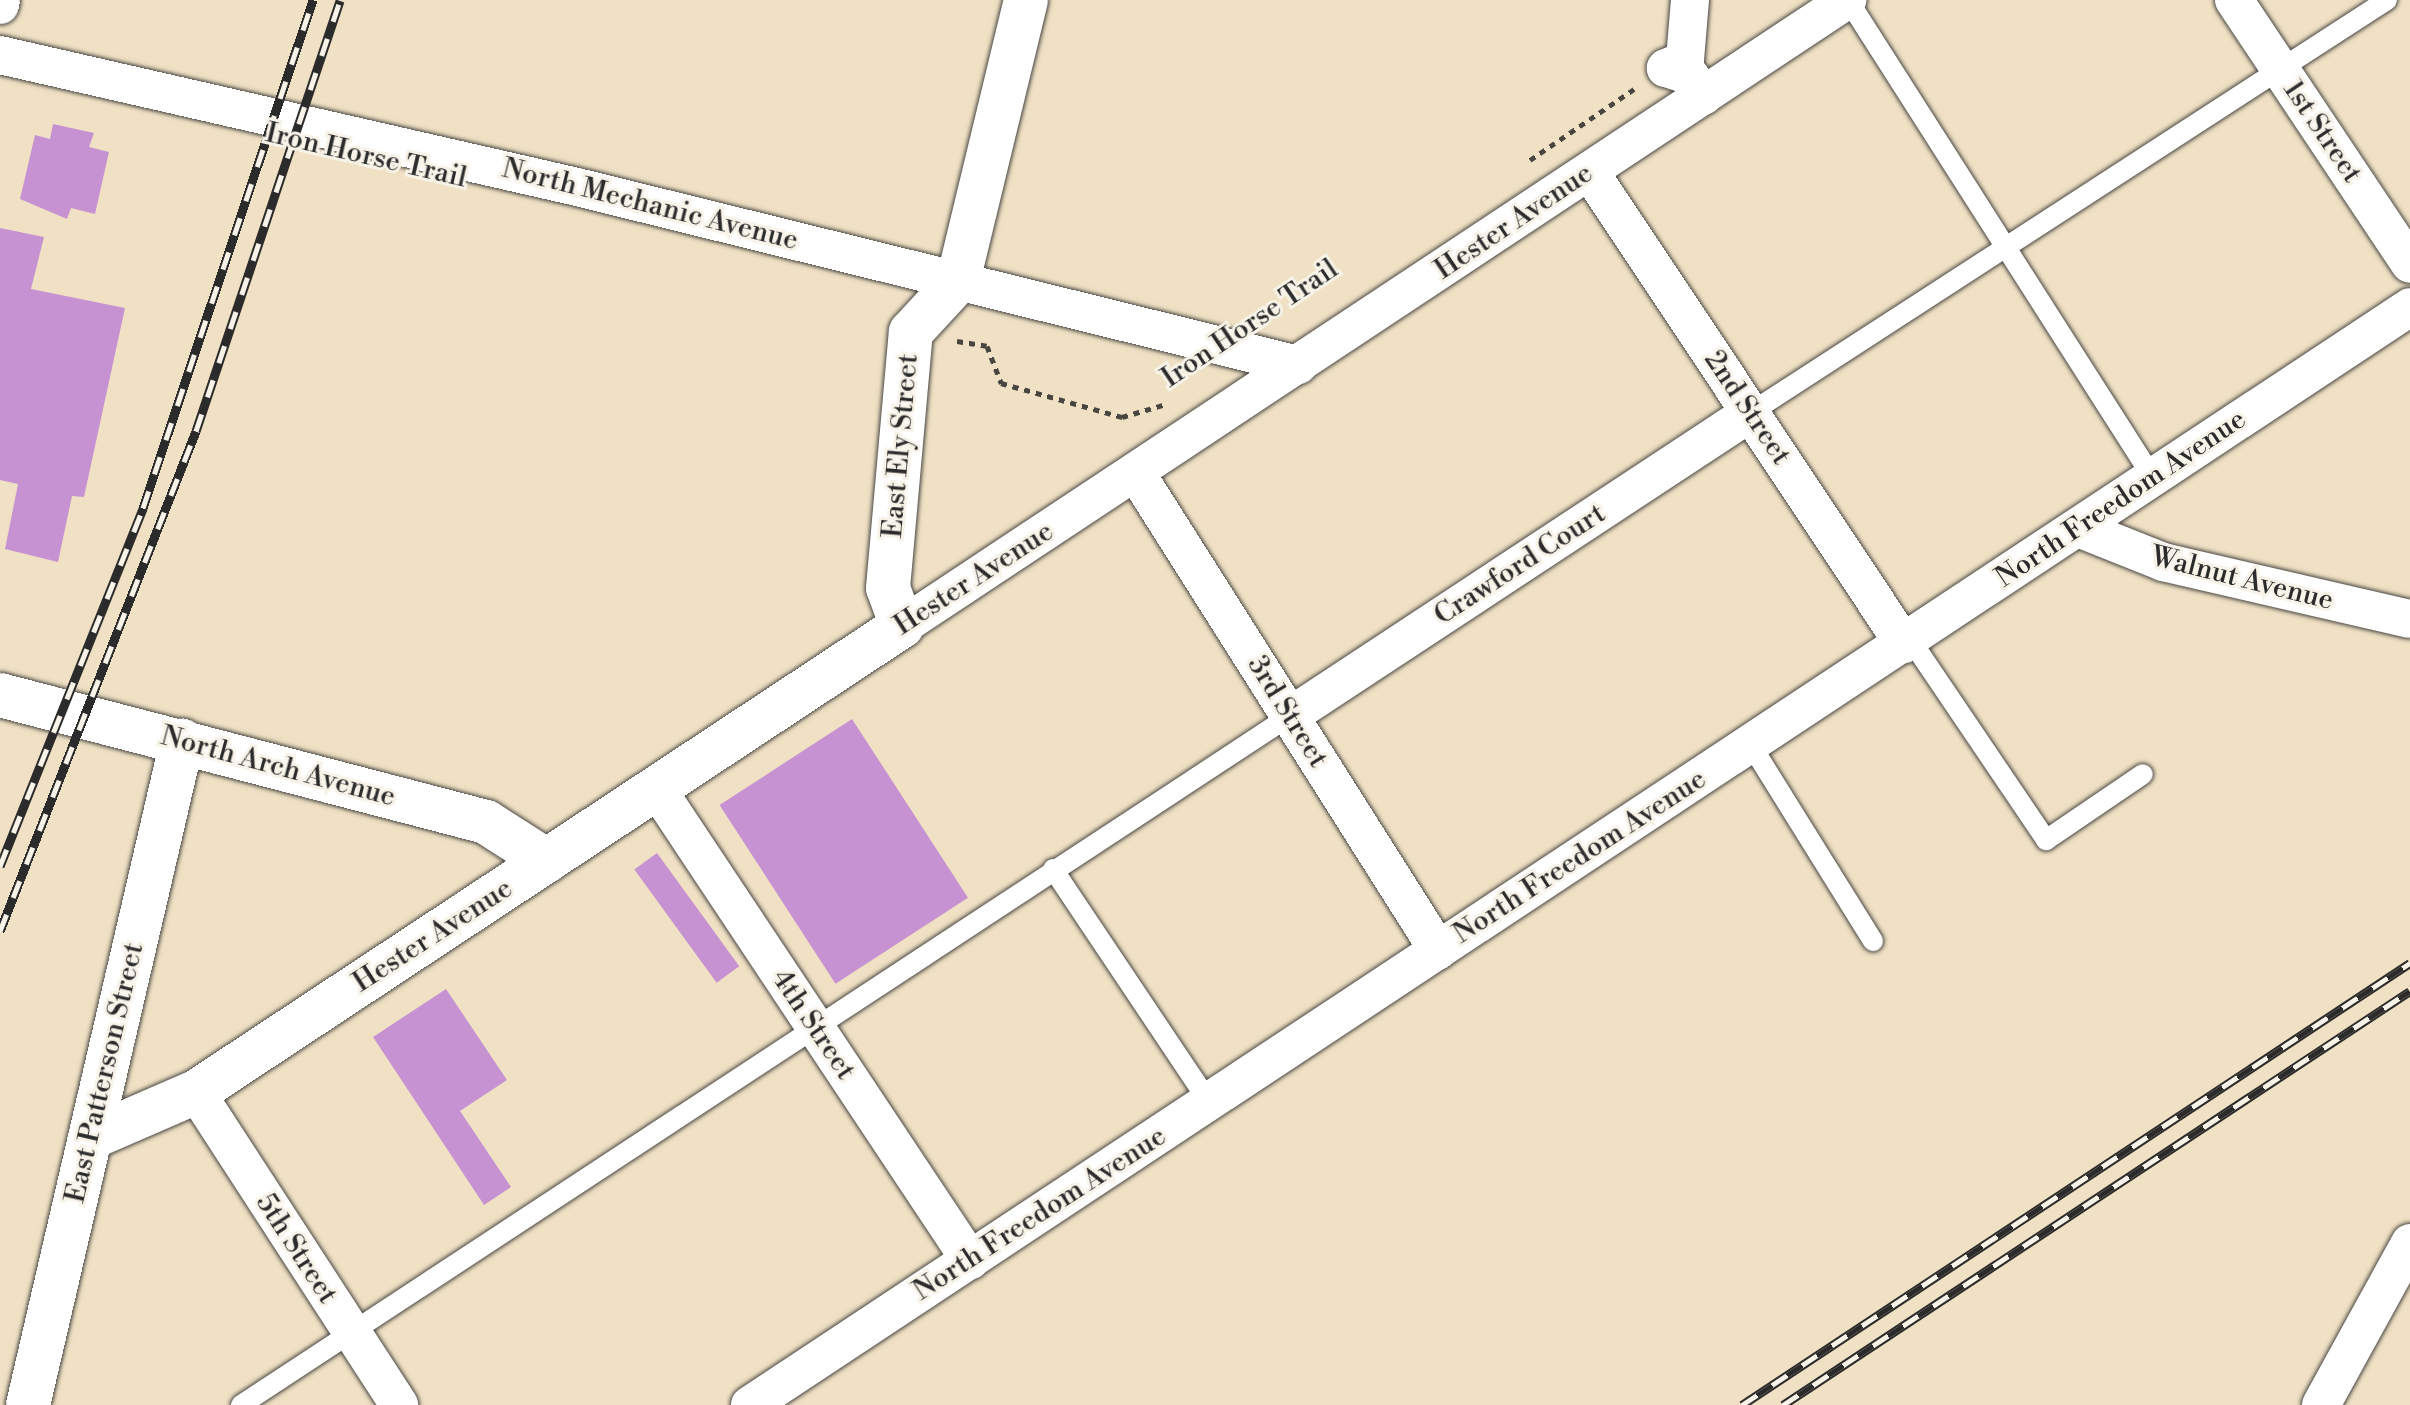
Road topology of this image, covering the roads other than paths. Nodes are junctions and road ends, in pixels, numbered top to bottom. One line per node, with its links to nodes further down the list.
1 (1026, 0): 12 (street, East Ely Street)
2 (1690, 0): 8 (street)
3 (1848, 0): 8 (street, Hester Avenue); 10 (lane)
4 (2234, 0): 7 (street, 1st Street)
5 (2387, 0): 7 (lane)
6 (0, 55): 12 (street, North Mechanic Avenue)
7 (2280, 69): 10 (lane); 11 (street, 1st Street)
8 (1704, 96): 9 (street, Hester Avenue)
9 (1590, 172): 14 (street, Hester Avenue); 15 (street, 2nd Street)
10 (2002, 250): 15 (lane); 17 (lane)
11 (2410, 264)
12 (958, 281): 14 (street, North Mechanic Avenue); 20 (street, East Ely Street)
13 (2410, 307): 17 (street, North Freedom Avenue)
14 (1298, 365): 16 (street, Hester Avenue)
15 (1750, 413): 21 (street, 2nd Street); 23 (street, Crawford Court)
16 (1136, 473): 20 (street, Hester Avenue); 23 (street, 3rd Street)
17 (2153, 478): 18 (street, North Freedom Avenue)
18 (2078, 528): 19 (street, Walnut Avenue); 21 (street, North Freedom Avenue)
19 (2410, 619)
20 (902, 626): 27 (street, Hester Avenue)
21 (1907, 641): 25 (street, North Freedom Avenue); 26 (lane)
22 (0, 695): 24 (street, North Arch Avenue)
23 (1290, 716): 29 (lane); 31 (street, 3rd Street)
24 (182, 741): 28 (street, North Arch Avenue); 35 (street, East Patterson Street)
25 (1751, 745): 30 (lane); 31 (street, North Freedom Avenue)
26 (2143, 774)
27 (657, 789): 28 (street, Hester Avenue); 32 (street, 4th Street)
28 (547, 861): 33 (street, Hester Avenue)
29 (1053, 869): 32 (lane); 34 (lane)
30 (1873, 941)
31 (1438, 950): 34 (street, North Freedom Avenue)
32 (814, 1026): 37 (street, 4th Street); 38 (lane)
33 (196, 1092): 35 (street, Hester Avenue); 38 (street, 5th Street)
34 (1209, 1102): 37 (street, North Freedom Avenue)
35 (90, 1138): 39 (street, East Patterson Street)
36 (2410, 1243): 43 (street)
37 (970, 1260): 42 (street, North Freedom Avenue)
38 (352, 1334): 40 (lane); 41 (street, 5th Street)
39 (28, 1405)
40 (241, 1405)
41 (399, 1405)
42 (750, 1405)
43 (2321, 1405)

